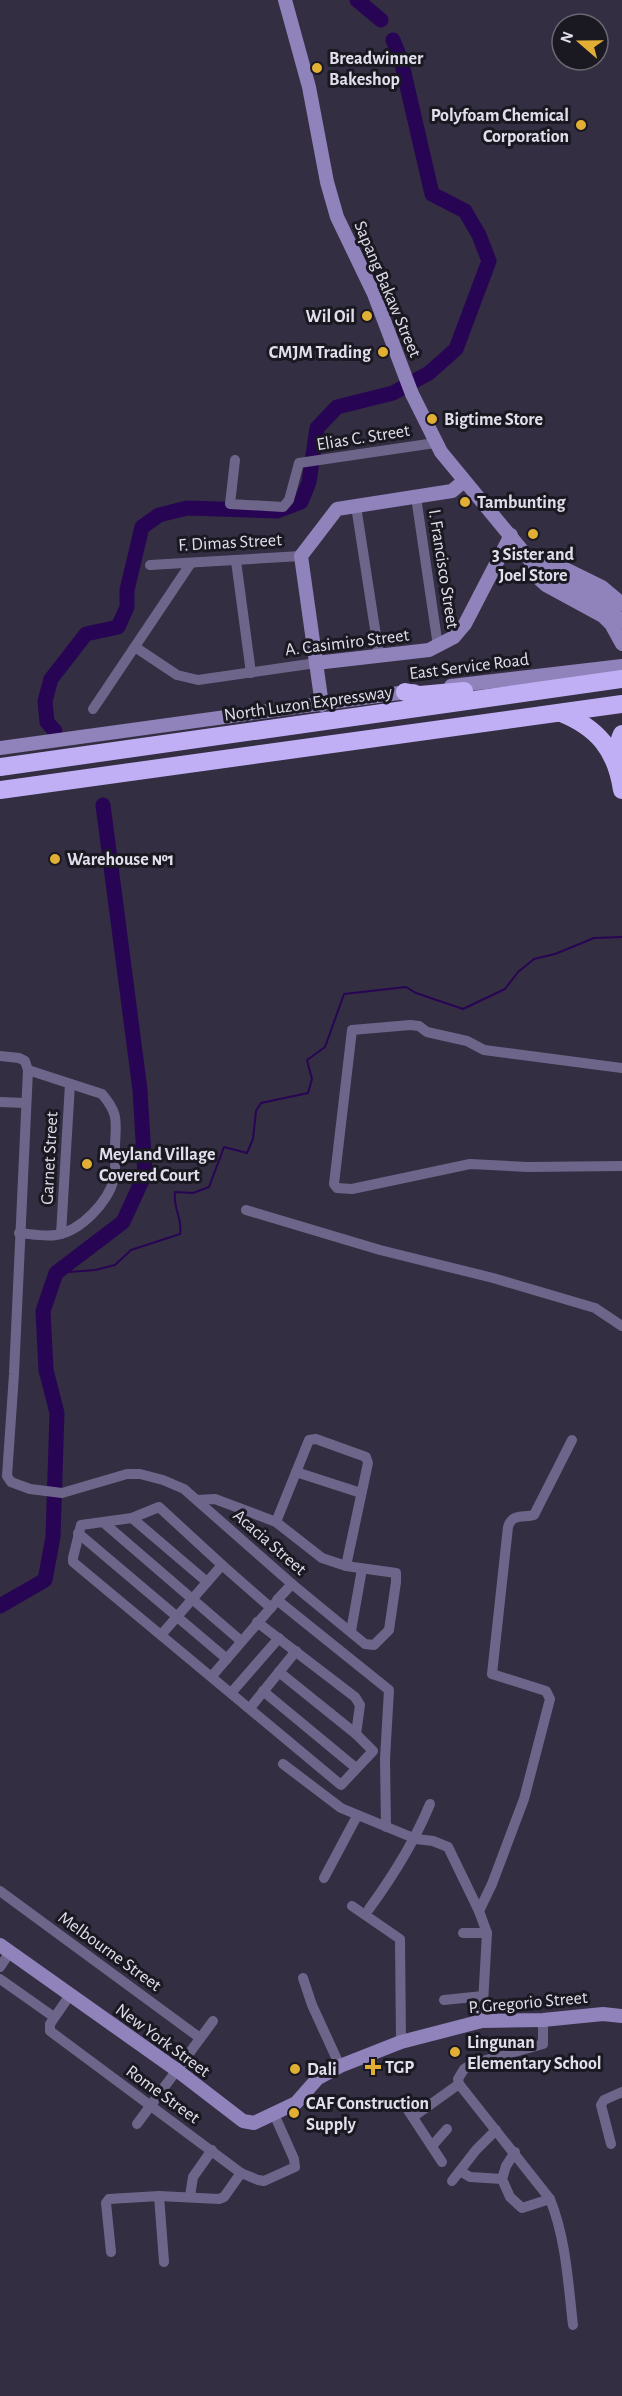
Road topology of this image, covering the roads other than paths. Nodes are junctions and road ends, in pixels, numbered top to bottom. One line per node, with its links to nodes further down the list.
1 (285, 0): 2 (street, Sapang Bakaw Street)
2 (435, 442): 3 (street, Elias C. Street); 4 (street, Sapang Bakaw Street)
3 (235, 460)
4 (464, 481): 5 (street, F. Dimas Street); 7 (street, Sapang Bakaw Street)
5 (416, 497): 6 (street, F. Dimas Street); 16 (street, I. Francisco Street)
6 (356, 506): 8 (street, F. Dimas Street); 18 (street)
7 (511, 535): 9 (street, Sapang Bakaw Street); 16 (street, A. Casimiro Street)
8 (301, 556): 10 (street, F. Dimas Street); 19 (street)
9 (530, 560): 13 (street); 14 (street); 15 (street, Sapang Bakaw Street)
10 (236, 561): 11 (street, F. Dimas Street); 20 (street)
11 (191, 563): 12 (street, F. Dimas Street); 17 (street)
12 (150, 565)
13 (622, 604)
14 (622, 622)
15 (622, 644)
16 (438, 646): 18 (street, A. Casimiro Street)
17 (135, 647): 20 (street, A. Casimiro Street); 25 (street)
18 (379, 655): 19 (street, A. Casimiro Street)
19 (316, 663): 20 (street, A. Casimiro Street); 24 (street)
20 (251, 673)
21 (620, 675): 22 (highway); 30 (highway, North Luzon Expressway)
22 (405, 692): 24 (street, East Service Road)
23 (622, 704): 26 (highway)
24 (322, 705): 28 (street, East Service Road)
25 (93, 709)
26 (561, 713): 31 (highway); 32 (highway)
27 (622, 734): 29 (highway)
28 (0, 748)
29 (622, 763)
30 (0, 767)
31 (0, 790)
32 (622, 790)
33 (0, 1056): 35 (street)
34 (622, 1068): 39 (street)
35 (28, 1070): 36 (street); 38 (street)
36 (70, 1084): 42 (street, Garnet Street); 42 (street)
37 (0, 1102): 38 (street)
38 (25, 1103): 41 (street)
39 (622, 1166)
40 (246, 1210): 43 (street)
41 (19, 1233): 42 (street); 45 (street)
42 (61, 1234)
43 (622, 1326)
44 (572, 1440): 86 (street)
45 (4, 1457): 48 (street, Acacia Street)
46 (296, 1472): 47 (street); 47 (street); 50 (street)
47 (361, 1493): 54 (street)
48 (197, 1500): 50 (street); 57 (street, Acacia Street)
49 (132, 1518): 51 (street); 53 (street); 56 (street)
50 (276, 1522): 54 (street)
51 (104, 1523): 52 (street); 58 (street)
52 (78, 1533): 60 (street); 63 (street)
53 (222, 1565): 56 (street); 59 (street)
54 (346, 1566): 55 (street)
55 (362, 1569): 62 (street); 62 (street, Acacia Street)
56 (207, 1582): 58 (street)
57 (292, 1584): 59 (street); 62 (street, Acacia Street)
58 (192, 1599): 60 (street); 65 (street)
59 (274, 1604): 61 (street); 75 (street)
60 (177, 1616): 63 (street); 67 (street)
61 (257, 1622): 64 (street); 65 (street)
62 (351, 1631)
63 (161, 1635): 69 (street)
64 (279, 1638): 66 (street); 71 (street)
65 (241, 1641): 67 (street)
66 (296, 1651): 68 (street); 73 (street)
67 (227, 1659): 69 (street)
68 (279, 1672): 70 (street); 73 (street)
69 (212, 1676): 71 (street)
70 (263, 1691): 72 (street); 77 (street)
71 (231, 1693): 72 (street)
72 (250, 1708): 77 (street)
73 (356, 1734): 74 (street)
74 (373, 1751): 75 (street); 77 (street)
75 (385, 1759): 80 (street)
76 (283, 1764): 79 (street)
77 (356, 1768)
78 (430, 1804): 81 (street)
79 (357, 1816): 80 (street); 82 (street)
80 (386, 1827): 81 (street)
81 (416, 1839): 85 (street); 86 (street)
82 (324, 1878)
83 (0, 1891): 101 (street, Melbourne Street)
84 (352, 1906): 102 (street)
85 (369, 1910)
86 (479, 1911): 88 (street)
87 (463, 1933): 88 (street)
88 (487, 1933): 94 (street)
89 (5, 1948): 90 (street); 93 (street, New York Street)
90 (0, 1967)
91 (303, 1978): 103 (street)
92 (0, 1979): 97 (street)
93 (70, 1995): 97 (street); 104 (street, New York Street)
94 (483, 1996): 95 (street); 100 (street)
95 (444, 2000)
96 (622, 2016): 98 (street, P. Gregorio Street)
97 (54, 2018): 109 (street, Rome Street)
98 (543, 2020): 100 (street, P. Gregorio Street); 105 (street)
99 (213, 2021): 101 (street)
100 (482, 2021): 102 (street, P. Gregorio Street)
101 (200, 2038): 104 (street)
102 (401, 2042): 103 (street, P. Gregorio Street)
103 (340, 2066): 106 (street, P. Gregorio Street)
104 (178, 2072): 109 (street); 110 (street, New York Street)
105 (459, 2084): 111 (street); 114 (street)
106 (308, 2091): 110 (street, New York Street)
107 (622, 2092): 115 (street)
108 (404, 2104): 111 (street)
109 (150, 2106): 112 (street); 117 (street, Rome Street)
110 (274, 2114): 121 (street, Rome Street)
111 (413, 2117): 116 (street)
112 (137, 2124)
113 (447, 2129): 116 (street)
114 (496, 2130): 118 (street); 120 (street)
115 (611, 2144)
116 (432, 2146): 119 (street)
117 (212, 2150): 121 (street, Rome Street); 125 (street)
118 (515, 2152): 122 (street); 126 (street)
119 (442, 2162)
120 (460, 2171): 122 (street); 123 (street)
121 (241, 2173): 125 (street)
122 (502, 2179): 126 (street)
123 (452, 2181)
124 (159, 2196): 125 (street); 127 (street); 128 (street)
125 (190, 2196)
126 (550, 2199): 129 (street)
127 (111, 2252)
128 (164, 2262)
129 (573, 2325)

